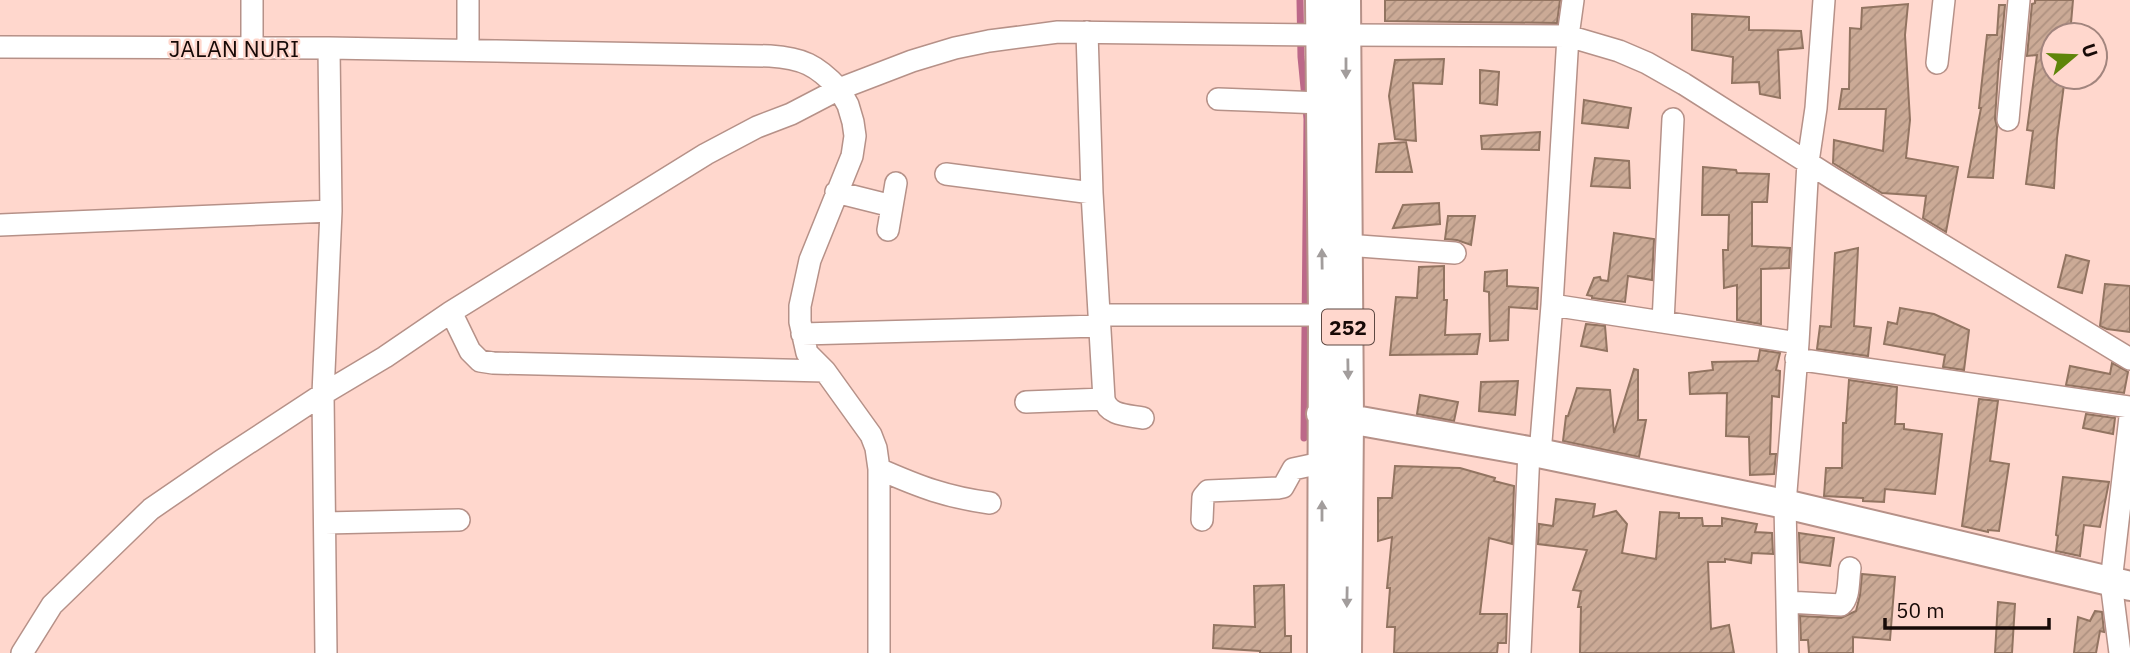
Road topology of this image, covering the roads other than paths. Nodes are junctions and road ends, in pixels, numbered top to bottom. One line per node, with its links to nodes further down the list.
1 (252, 0): 13 (street)
2 (468, 0): 15 (street)
3 (1320, 0): 10 (main road, 252)
4 (1346, 0): 10 (main road, 252)
5 (1573, 0): 11 (street)
6 (1824, 0): 22 (street)
7 (1944, 0): 16 (street)
8 (2019, 0): 21 (street)
9 (1087, 32): 10 (street); 17 (street); 26 (street)
10 (1316, 35): 11 (street); 19 (main road, 252)
11 (1568, 36): 22 (street); 33 (street)
12 (0, 47): 13 (street, JALAN NURI)
13 (253, 48): 14 (street, JALAN NURI)
14 (329, 48): 15 (street, JALAN NURI); 28 (street)
15 (468, 50): 17 (street, JALAN NURI)
16 (1937, 63)
17 (839, 89): 25 (street); 34 (street)
18 (1219, 99): 19 (street)
19 (1320, 103): 31 (main road, 252); 35 (main road, 252, one-way to 19)
20 (1673, 119): 37 (street)
21 (2008, 120)
22 (1808, 162): 39 (street); 40 (street)
23 (946, 174): 26 (street)
24 (896, 183): 27 (street)
25 (836, 192): 27 (street); 38 (street)
26 (1092, 193): 36 (street)
27 (892, 206): 30 (street)
28 (331, 211): 29 (street); 42 (street)
29 (0, 225)
30 (888, 230)
31 (1346, 245): 32 (street); 49 (main road, 252, one-way to 49)
32 (1455, 253)
33 (1552, 306): 37 (street); 50 (street)
34 (451, 312): 41 (street); 42 (street)
35 (1309, 315): 36 (street); 46 (main road, 252)
36 (1100, 320): 38 (street); 43 (street)
37 (1663, 322): 39 (street)
38 (802, 334): 41 (street)
39 (1797, 351): 45 (street); 54 (street)
40 (2130, 359)
41 (825, 370): 52 (street)
42 (323, 394): 57 (street); 61 (street)
43 (1104, 399): 44 (street); 48 (street)
44 (1026, 402)
45 (2130, 407)
46 (1321, 414): 49 (main road); 51 (main road, 252)
47 (2130, 417): 59 (street)
48 (1143, 418)
49 (1349, 419): 50 (main road); 65 (main road, 252, one-way to 65)
50 (1534, 453): 54 (main road); 66 (street)
51 (1321, 463): 56 (street); 64 (main road, 252, one-way to 51)
52 (879, 469): 53 (street); 63 (street)
53 (990, 503)
54 (1785, 504): 59 (main road); 60 (street)
55 (459, 520): 57 (street)
56 (1202, 520)
57 (325, 523): 62 (street)
58 (1850, 568): 60 (street)
59 (2120, 584): 68 (street)
60 (1787, 602): 67 (street)
61 (22, 653)
62 (326, 653)
63 (879, 653)
64 (1322, 653)
65 (1347, 653)
66 (1520, 653)
67 (1788, 653)
68 (2120, 653)

